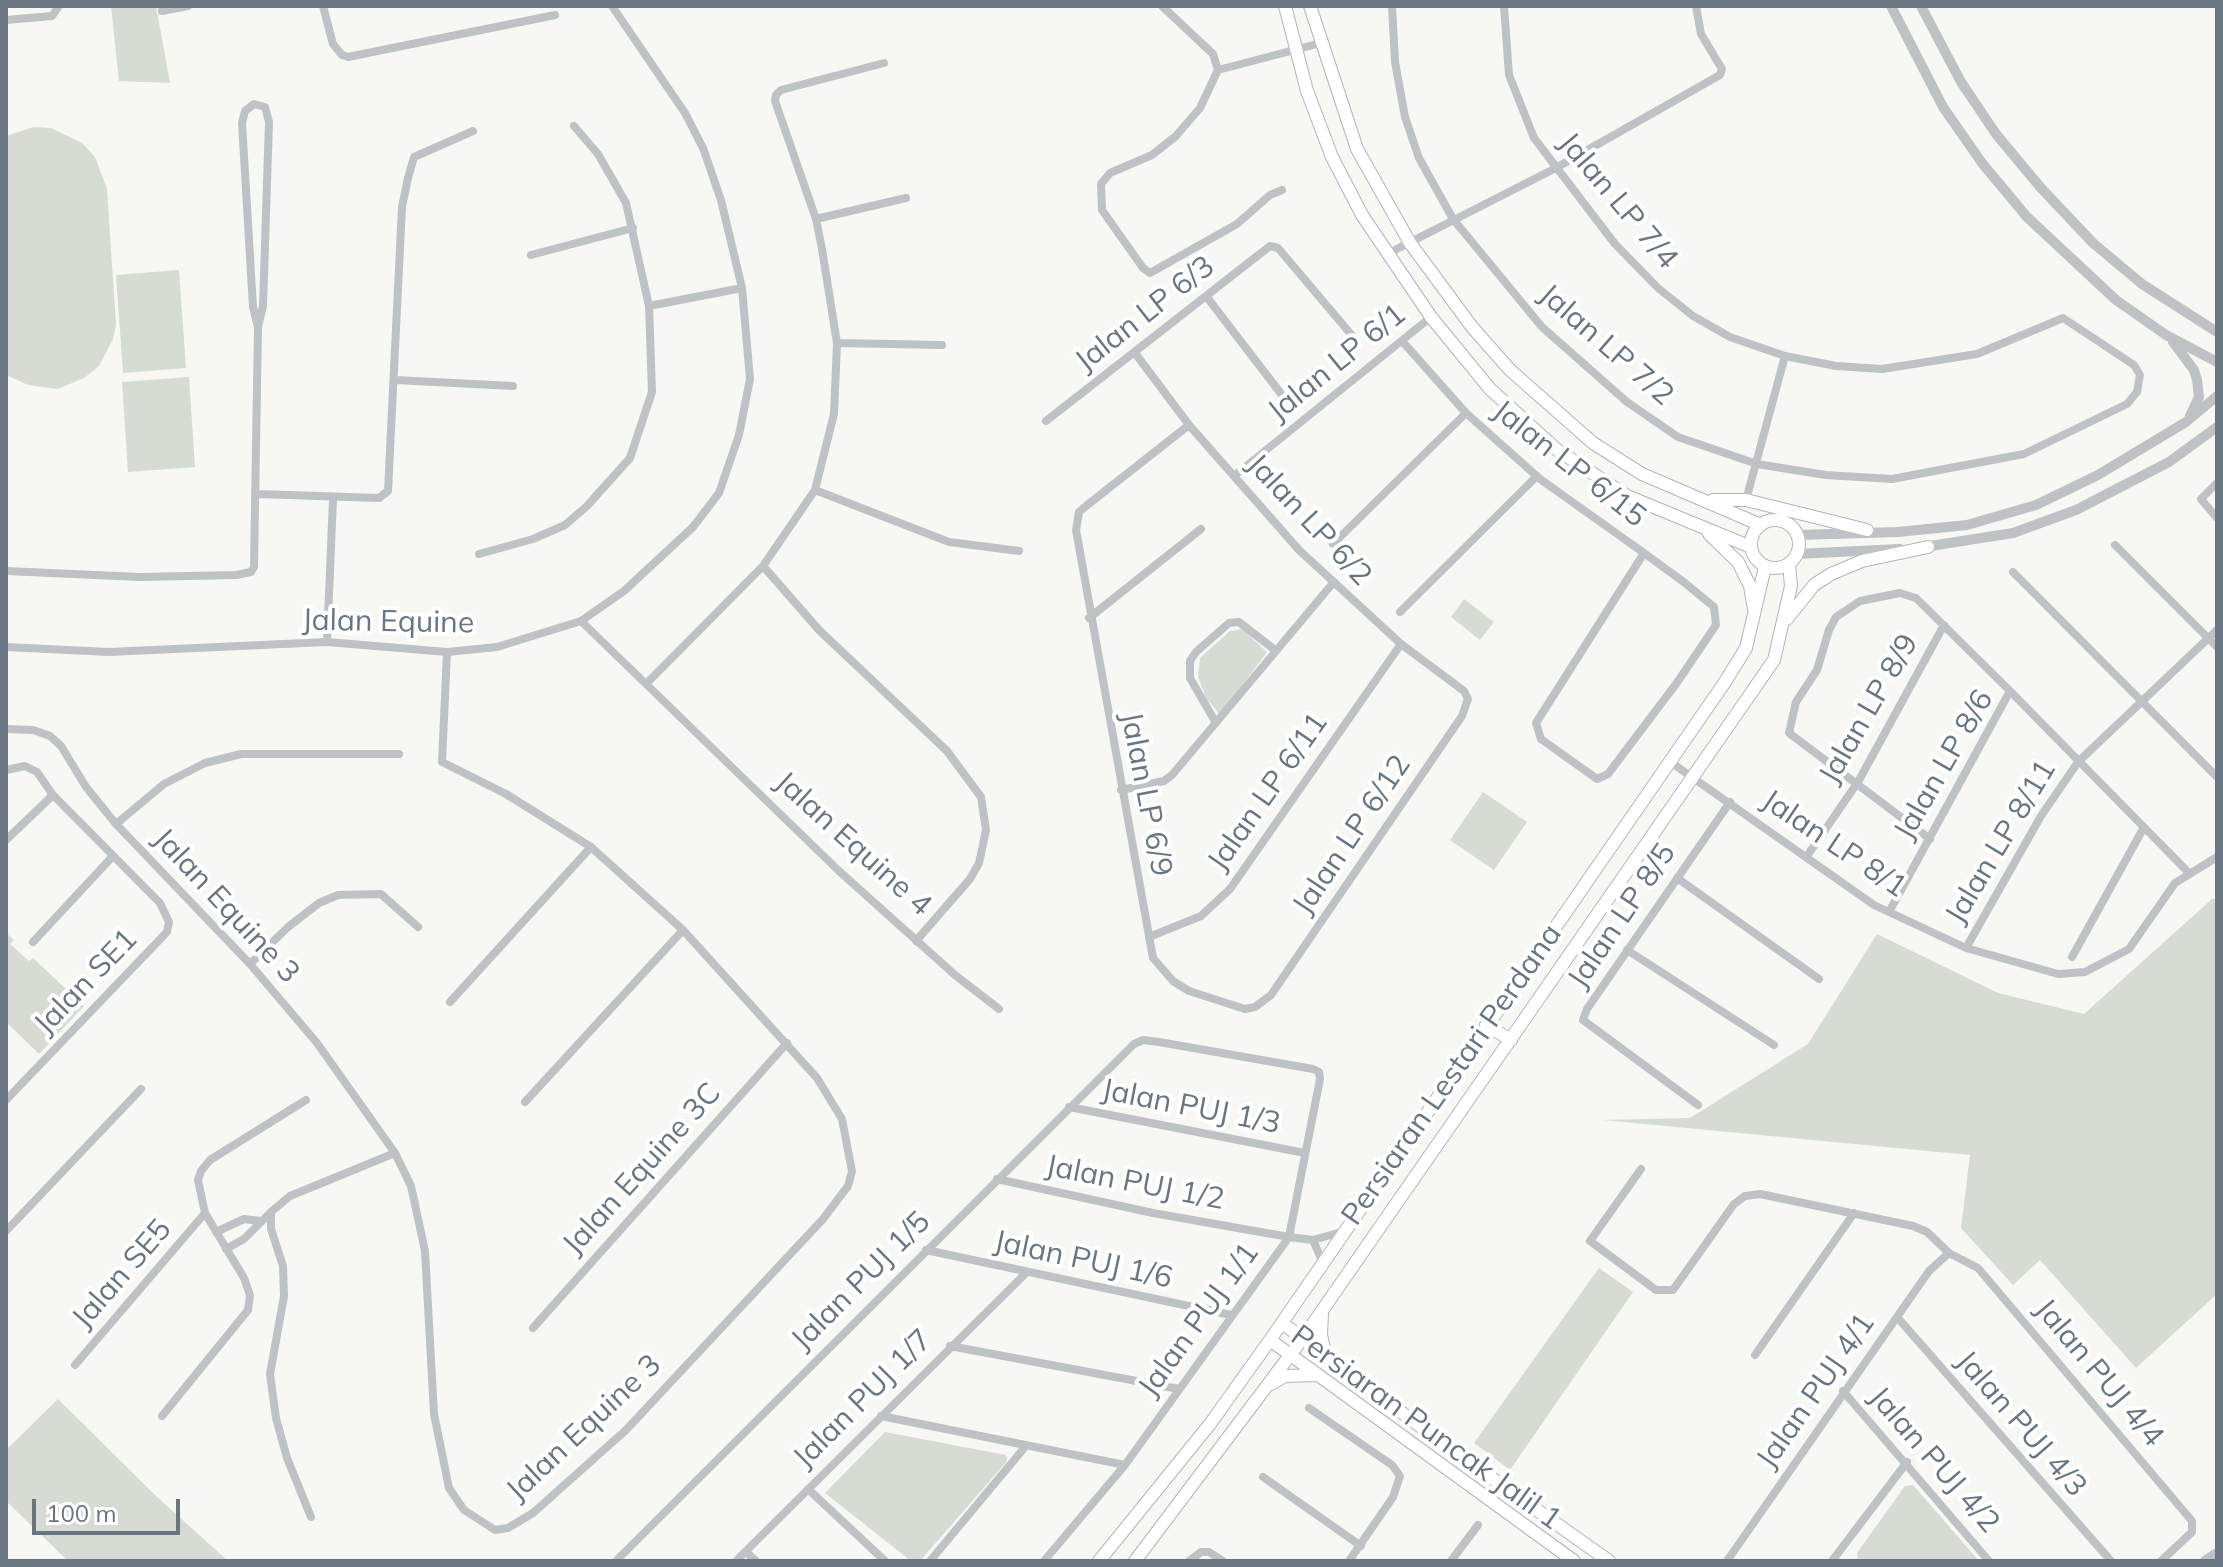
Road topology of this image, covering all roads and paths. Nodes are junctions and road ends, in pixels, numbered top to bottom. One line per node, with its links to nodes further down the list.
1 (59, 6): 15 (street)
2 (188, 6): 13 (street)
3 (323, 6): 14 (street)
4 (612, 6): 31 (street, Jalan Equine)
5 (1162, 6): 19 (street)
6 (1285, 6): 17 (main road)
7 (1310, 6): 16 (main road)
8 (1392, 6): 26 (street, Jalan LP 7/2)
9 (1504, 6): 22 (street, Jalan LP 7/4)
10 (1696, 6): 22 (street)
11 (1891, 6): 37 (street)
12 (1921, 6): 36 (street)
13 (162, 11)
14 (555, 15)
15 (6, 20)
16 (1321, 43): 17 (street); 28 (main road)
17 (1294, 49): 19 (street); 30 (main road)
18 (884, 63): 25 (street)
19 (1218, 70): 23 (street)
20 (574, 126): 27 (street)
21 (473, 131): 46 (street)
22 (1554, 169): 26 (street); 43 (street, Jalan LP 7/4)
23 (1282, 190)
24 (906, 198): 25 (street)
25 (816, 219): 40 (street)
26 (1453, 219): 28 (street); 55 (street, Jalan LP 7/2)
27 (633, 228): 29 (street); 33 (street)
28 (1410, 243): 30 (street); 62 (main road)
29 (531, 255)
30 (1386, 255): 34 (main road)
31 (742, 288): 33 (street); 86 (street, Jalan Equine)
32 (1206, 296): 38 (street, Jalan LP 6/3); 42 (street, Jalan LP 6/3); 48 (street)
33 (649, 306): 76 (street)
34 (1431, 317): 39 (street, Jalan LP 6/1); 66 (main road)
35 (258, 327): 35 (street); 60 (street)
36 (2217, 332)
37 (2166, 335): 44 (street); 52 (street)
38 (1355, 339)
39 (1402, 341): 50 (street, Jalan LP 6/15); 56 (street, Jalan LP 6/1)
40 (837, 343): 41 (street); 59 (street)
41 (942, 345)
42 (1135, 353): 51 (street, Jalan LP 6/3); 53 (street, Jalan LP 6/2)
43 (1785, 356): 45 (street, Jalan LP 7/4); 55 (street)
44 (2217, 362)
45 (2140, 375): 55 (street, Jalan LP 7/2)
46 (395, 380): 47 (street); 61 (street)
47 (513, 386)
48 (1282, 395)
49 (2217, 396): 52 (street)
50 (1466, 413): 57 (street, Jalan LP 6/15); 70 (street)
51 (1046, 421)
52 (2186, 422): 68 (street)
53 (1189, 425): 56 (street, Jalan LP 6/2); 85 (street, Jalan LP 6/9)
54 (2217, 427): 73 (street)
55 (1757, 464): 63 (street)
56 (1234, 476): 82 (street, Jalan LP 6/2)
57 (1537, 476): 75 (street, Jalan LP 6/15); 83 (street)
58 (2217, 483): 64 (street)
59 (815, 490): 74 (street); 78 (street)
60 (258, 494): 61 (street); 80 (street)
61 (333, 499): 91 (street)
62 (1706, 500): 63 (main road); 65 (main road)
63 (1746, 500): 68 (main road)
64 (2217, 518)
65 (1761, 525): 69 (main road); 72 (main road)
66 (1701, 527): 72 (main road); 84 (main road)
67 (1201, 529): 85 (street)
68 (1867, 530): 69 (street)
69 (1797, 535): 77 (main road)
70 (1333, 544)
71 (2115, 545): 90 (street)
72 (1751, 547): 79 (main road)
73 (1928, 547): 77 (street); 87 (main road)
74 (1019, 551)
75 (1644, 553): 75 (street, Jalan LP 6/15)
76 (479, 554)
77 (1792, 559): 79 (main road); 87 (main road, Persiaran Lestari Perdana)
78 (763, 566): 97 (street); 127 (street, Jalan Equine 4)
79 (1765, 567): 84 (main road, Persiaran Lestari Perdana)
80 (6, 571)
81 (2013, 572): 100 (street)
82 (1333, 583): 92 (street, Jalan LP 6/2); 95 (street)
83 (1400, 612)
84 (1755, 616): 104 (main road, Persiaran Lestari Perdana)
85 (1089, 618): 110 (street, Jalan LP 6/9)
86 (581, 621): 96 (street, Jalan Equine); 97 (street, Jalan Equine 4)
87 (1785, 622): 107 (main road, Persiaran Lestari Perdana)
88 (1944, 625): 98 (street); 109 (street, Jalan LP 8/9); 109 (street)
89 (2217, 630): 90 (street, Jalan LP 8/11)
90 (2208, 638): 94 (street); 100 (street, Jalan LP 8/11)
91 (327, 642): 93 (street, Jalan Equine); 96 (street, Jalan Equine)
92 (1401, 644): 99 (street, Jalan LP 6/2); 126 (street, Jalan LP 6/11)
93 (6, 647)
94 (2217, 647)
95 (1275, 650): 101 (street); 101 (street)
96 (447, 652): 117 (street, Jalan Equine 3)
97 (647, 683): 127 (street, Jalan Equine 4)
98 (2010, 691): 105 (street, Jalan LP 8/6); 115 (street, Jalan LP 8/6)
99 (1468, 699): 134 (street, Jalan LP 6/12)
100 (2144, 701): 105 (street, Jalan LP 8/11); 108 (street)
101 (1216, 723): 110 (street)
102 (6, 729): 113 (street, Jalan Equine 3)
103 (399, 754): 113 (street)
104 (1669, 761): 107 (street, Jalan LP 8/1); 137 (main road, Persiaran Lestari Perdana)
105 (2078, 762): 114 (street, Jalan LP 8/6); 129 (street, Jalan LP 8/11)
106 (6, 770): 111 (street, Jalan SE1)
107 (1694, 777): 112 (street, Jalan LP 8/1); 139 (main road, Persiaran Lestari Perdana)
108 (2217, 777)
109 (1858, 782): 115 (street); 119 (street, Jalan LP 8/9)
110 (1121, 790): 126 (street, Jalan LP 6/9)
111 (51, 792): 116 (street); 118 (street, Jalan SE1)
112 (1730, 802): 119 (street, Jalan LP 8/1); 122 (street, Jalan LP 8/5)
113 (116, 824): 132 (street, Jalan Equine 3)
114 (2143, 829): 121 (street, Jalan LP 8/6); 131 (street)
115 (1930, 839): 123 (street, Jalan LP 8/6)
116 (6, 840)
117 (591, 847): 125 (street, Jalan Equine 3); 135 (street)
118 (113, 856): 128 (street); 143 (street, Jalan SE1)
119 (1807, 856): 123 (street, Jalan LP 8/1)
120 (2217, 857): 121 (street, Jalan LP 8/1)
121 (2188, 872): 129 (street, Jalan LP 8/1)
122 (1677, 878): 130 (street, Jalan LP 8/5); 133 (street)
123 (1889, 912): 129 (street, Jalan LP 8/1)
124 (418, 927): 132 (street)
125 (683, 930): 140 (street, Jalan Equine 3); 145 (street)
126 (1149, 937): 134 (street, Jalan LP 6/9)
127 (916, 941): 136 (street)
128 (33, 942)
129 (1966, 948)
130 (1627, 950): 141 (street); 146 (street, Jalan LP 8/5)
131 (2072, 957)
132 (250, 964): 148 (street, Jalan Equine 3)
133 (1819, 979)
134 (1271, 995)
135 (450, 1002)
136 (999, 1009)
137 (1486, 1025): 139 (main road); 156 (main road, Persiaran Lestari Perdana)
138 (1143, 1040): 147 (street, Jalan PUJ 1/5); 149 (street, Jalan PUJ 1/1)
139 (1511, 1040): 166 (main road, Persiaran Lestari Perdana)
140 (787, 1043): 148 (street, Jalan Equine 3); 170 (street, Jalan Equine 3C)
141 (1774, 1045)
142 (141, 1089): 157 (street)
143 (6, 1100)
144 (306, 1100): 153 (street)
145 (525, 1102)
146 (1698, 1105)
147 (1069, 1107): 149 (street, Jalan PUJ 1/3); 151 (street, Jalan PUJ 1/5)
148 (395, 1153): 152 (street)
149 (1305, 1153): 159 (street, Jalan PUJ 1/1)
150 (1641, 1169): 154 (street, Jalan PUJ 4/4)
151 (997, 1179): 159 (street, Jalan PUJ 1/2); 162 (street, Jalan PUJ 1/5)
152 (271, 1212): 155 (street); 190 (street)
153 (205, 1213): 158 (street); 177 (street, Jalan SE5)
154 (1854, 1213): 163 (street, Jalan PUJ 4/4); 176 (street)
155 (260, 1221): 158 (street); 161 (street)
156 (1345, 1230): 160 (street, Jalan PUJ 1/2); 164 (main road, Persiaran Lestari Perdana)
157 (6, 1231)
158 (216, 1232): 161 (street)
159 (1289, 1237): 160 (street, Jalan PUJ 1/2); 167 (street, Jalan PUJ 1/1)
160 (1313, 1240): 164 (street)
161 (226, 1249): 183 (street)
162 (926, 1250): 165 (street, Jalan PUJ 1/6); 193 (street, Jalan PUJ 1/5)
163 (1949, 1253): 168 (street, Jalan PUJ 4/1); 215 (street, Jalan PUJ 4/4)
164 (1323, 1263): 169 (main road, Persiaran Lestari Perdana)
165 (1026, 1273): 167 (street, Jalan PUJ 1/6); 173 (street, Jalan PUJ 1/7)
166 (1322, 1310): 171 (main road, Persiaran Lestari Perdana); 174 (main road)
167 (1231, 1315): 180 (street, Jalan PUJ 1/1)
168 (1897, 1317): 181 (street, Jalan PUJ 4/1); 214 (street, Jalan PUJ 4/3)
169 (1282, 1323): 171 (main road, Persiaran Puncak Jalil 1); 172 (main road, Persiaran Lestari Perdana)
170 (533, 1328)
171 (1303, 1338): 174 (main road, Persiaran Puncak Jalil 1); 175 (main road, Persiaran Lestari Perdana)
172 (1270, 1340): 175 (main road, Persiaran Puncak Jalil 1); 205 (main road, Persiaran Lestari Perdana)
173 (950, 1346): 180 (street); 184 (street, Jalan PUJ 1/7)
174 (1325, 1353): 211 (main road, Persiaran Puncak Jalil 1)
175 (1290, 1354): 178 (main road, Persiaran Puncak Jalil 1); 179 (main road, Persiaran Lestari Perdana)
176 (1755, 1355)
177 (75, 1365)
178 (1321, 1375): 179 (main road); 210 (main road, Persiaran Puncak Jalil 1)
179 (1265, 1388): 206 (main road, Persiaran Lestari Perdana)
180 (1179, 1389): 187 (street, Jalan PUJ 1/1)
181 (1843, 1391): 186 (street, Jalan PUJ 4/2); 212 (street, Jalan PUJ 4/1)
182 (1309, 1408): 192 (street)
183 (162, 1416)
184 (881, 1416): 185 (street); 189 (street, Jalan PUJ 1/7)
185 (1025, 1447): 187 (street); 203 (street)
186 (1907, 1462): 197 (street); 213 (street, Jalan PUJ 4/2)
187 (1125, 1465): 204 (street, Jalan PUJ 1/1)
188 (1263, 1477): 192 (street)
189 (808, 1489): 194 (street, Jalan PUJ 1/7); 202 (street)
190 (311, 1517)
191 (1478, 1525): 209 (street)
192 (1361, 1546): 208 (street)
193 (625, 1552): 198 (street, Jalan PUJ 1/5); 199 (street)
194 (746, 1552): 200 (street, Jalan PUJ 1/7); 201 (street)
195 (2217, 1553): 216 (street)
196 (1220, 1558): 207 (street)
197 (1834, 1560)
198 (616, 1561)
199 (634, 1561)
200 (736, 1561)
201 (756, 1561)
202 (885, 1561)
203 (930, 1561)
204 (1044, 1561)
205 (1099, 1561)
206 (1135, 1561)
207 (1189, 1561)
208 (1349, 1561)
209 (1451, 1561)
210 (1574, 1561)
211 (1609, 1561)
212 (1727, 1561)
213 (1989, 1561)
214 (2111, 1561)
215 (2161, 1561)
216 (2205, 1561)

